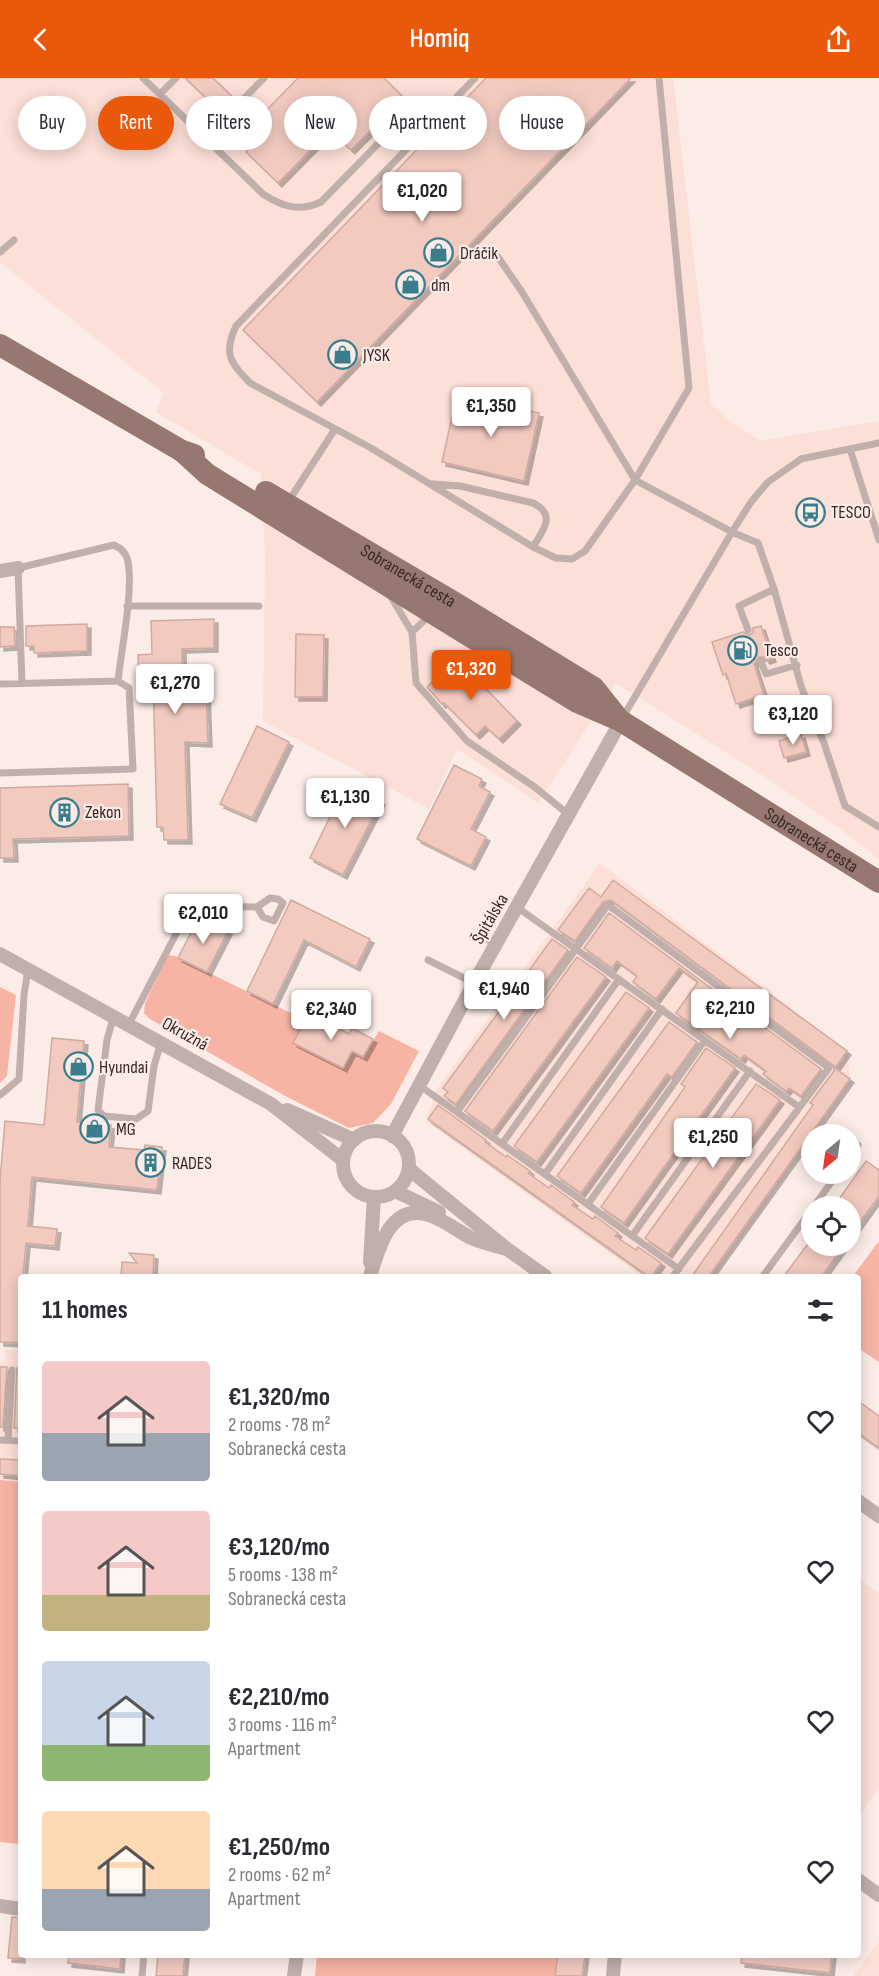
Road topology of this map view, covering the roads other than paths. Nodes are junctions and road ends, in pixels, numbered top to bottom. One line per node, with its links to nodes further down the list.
1 (144, 78): 6 (lane)
2 (176, 78): 6 (lane)
3 (264, 78): 7 (lane)
4 (475, 78): 15 (lane)
5 (659, 78): 19 (lane)
6 (160, 94): 8 (lane)
7 (246, 96)
8 (186, 119)
9 (217, 150): 10 (lane)
10 (372, 150)
11 (14, 240): 12 (lane)
12 (0, 252)
13 (498, 257): 19 (lane)
14 (0, 345): 18 (main road, Sobranecká cesta)
15 (335, 429): 20 (lane); 21 (lane)
16 (879, 443): 17 (lane)
17 (850, 448): 22 (lane); 23 (lane)
18 (182, 451): 21 (main road, Sobranecká cesta); 27 (main road, Sobranecká cesta)
19 (635, 480): 22 (lane); 24 (lane)
20 (430, 484): 24 (lane); 24 (lane)
21 (286, 504): 31 (main road, Sobranecká cesta)
22 (732, 532): 28 (lane); 39 (lane)
23 (879, 540)
24 (533, 547)
25 (18, 568): 26 (street); 29 (lane); 37 (lane)
26 (0, 571)
27 (382, 582): 31 (main road, Sobranecká cesta); 33 (lane)
28 (774, 589): 32 (lane); 35 (lane)
29 (127, 606): 30 (lane); 36 (lane)
30 (259, 606)
31 (444, 608): 33 (lane); 39 (main road, Sobranecká cesta)
32 (748, 630)
33 (412, 632): 41 (lane)
34 (761, 662): 35 (lane)
35 (797, 665): 42 (lane)
36 (118, 681): 37 (lane); 40 (lane)
37 (22, 683): 38 (lane)
38 (0, 684)
39 (621, 721): 41 (street, Špitálska); 43 (main road, Sobranecká cesta)
40 (0, 773)
41 (568, 815): 45 (street, Špitálska)
42 (879, 827)
43 (879, 882)
44 (257, 907): 56 (lane)
45 (518, 908): 47 (street, Špitálska); 48 (lane)
46 (480, 934): 47 (lane)
47 (497, 945): 53 (street, Špitálska)
48 (576, 949): 52 (lane); 63 (lane); 64 (lane)
49 (0, 954): 51 (street, Okružná)
50 (428, 960): 53 (lane)
51 (28, 969): 55 (street, Okružná); 61 (lane)
52 (619, 979): 54 (lane); 67 (lane)
53 (474, 983): 60 (street, Špitálska)
54 (662, 1010): 57 (lane); 70 (lane)
55 (114, 1015): 56 (street, Okružná); 58 (lane)
56 (129, 1024): 58 (street, Okružná)
57 (705, 1040): 59 (lane); 73 (lane)
58 (161, 1042): 62 (street, Okružná)
59 (750, 1071): 63 (lane); 75 (lane)
60 (420, 1086): 64 (lane); 65 (street, Špitálska)
61 (0, 1095)
62 (271, 1104): 66 (street); 68 (street, Okružná)
63 (799, 1107): 77 (lane)
64 (457, 1112): 67 (lane)
65 (392, 1136): 66 (street); 69 (street)
66 (354, 1140): 68 (street)
67 (501, 1144): 70 (lane)
68 (343, 1160): 72 (street)
69 (409, 1169): 71 (street); 76 (street)
70 (545, 1174): 73 (lane)
71 (395, 1191): 72 (street); 76 (street)
72 (374, 1197): 78 (street)
73 (588, 1204): 75 (lane)
74 (801, 1224): 82 (lane)
75 (632, 1236): 77 (lane)
76 (507, 1249): 79 (street); 80 (street)
77 (679, 1269): 81 (lane)
78 (369, 1274)
79 (370, 1274)
80 (542, 1274)
81 (675, 1274)
82 (764, 1274)
83 (12, 1371): 84 (lane)
84 (4, 1440)
85 (861, 1503): 86 (street)
86 (879, 1516)
87 (861, 1882): 88 (street)
88 (879, 1895)
89 (0, 1906): 90 (street)
90 (18, 1909)
91 (144, 1958): 94 (lane)
92 (296, 1958): 95 (street)
93 (615, 1958): 96 (street)
94 (142, 1976)
95 (294, 1976)
96 (613, 1976)

